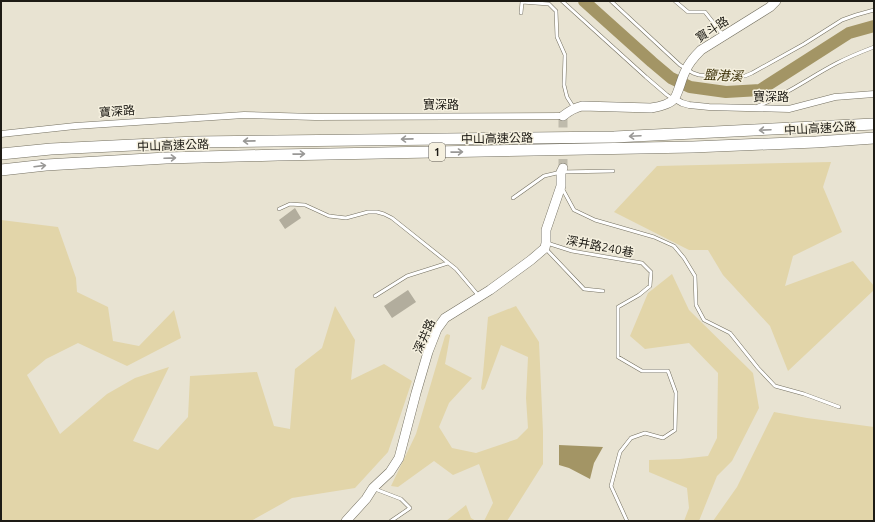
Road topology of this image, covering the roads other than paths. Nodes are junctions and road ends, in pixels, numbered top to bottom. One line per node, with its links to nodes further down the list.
1 (562, 1): 11 (lane)
2 (611, 1): 9 (lane)
3 (675, 1): 7 (lane)
4 (776, 1): 7 (street, 寶斗路)
5 (874, 10): 9 (lane)
6 (521, 13): 12 (lane)
7 (723, 35): 9 (street, 寶斗路)
8 (874, 47): 13 (lane)
9 (686, 69): 11 (street, 寶斗路)
10 (874, 94): 13 (street, 寶深路)
11 (674, 99): 12 (street); 13 (street, 寶深路)
12 (574, 108): 14 (street, 寶深路)
13 (753, 109)
14 (563, 116): 16 (street, 寶深路)
15 (874, 124): 18 (highway, 中山高速公路 / 1, one-way to 18)
16 (1, 134)
17 (874, 138): 19 (highway, 中山高速公路 / 1, one-way to 17)
18 (1, 154)
19 (1, 170)
20 (562, 170): 21 (lane); 22 (street); 23 (lane)
21 (613, 171)
22 (561, 186): 25 (street); 30 (lane)
23 (514, 198)
24 (279, 209): 26 (lane)
25 (545, 245): 27 (lane); 29 (street, 深井路); 34 (lane, 深井路240巷)
26 (448, 263): 28 (lane); 29 (lane)
27 (603, 291)
28 (375, 296)
29 (480, 296): 31 (street, 深井路)
30 (839, 407)
31 (373, 488): 32 (street, 深井路); 33 (lane)
32 (346, 521)
33 (391, 521)
34 (627, 521)

